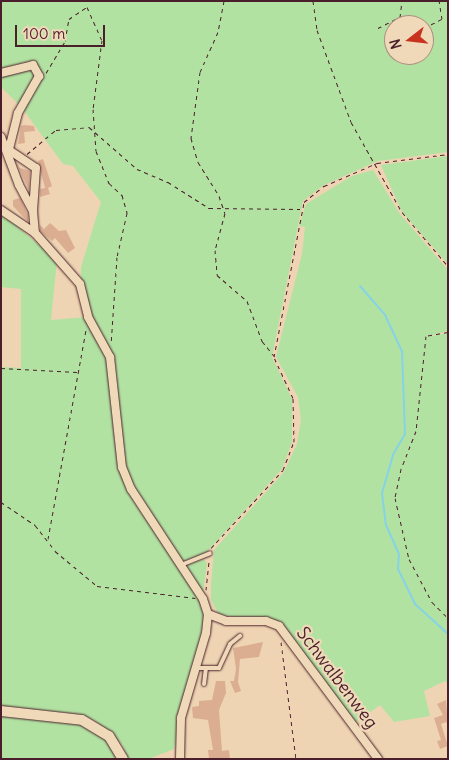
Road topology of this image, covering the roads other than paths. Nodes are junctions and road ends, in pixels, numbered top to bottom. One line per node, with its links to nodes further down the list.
1 (1, 73): 3 (street)
2 (1, 137): 3 (street)
3 (9, 150): 5 (street); 5 (street)
4 (1, 210): 6 (street)
5 (33, 211): 6 (street)
6 (34, 233): 8 (street)
7 (210, 553): 8 (lane)
8 (179, 565): 9 (street)
9 (208, 614): 11 (street); 17 (street, Schwalbenweg)
10 (240, 636): 12 (lane)
11 (195, 668): 12 (lane); 16 (street)
12 (206, 668): 13 (lane)
13 (204, 684)
14 (1, 711): 15 (street)
15 (123, 759)
16 (180, 759)
17 (378, 759)

